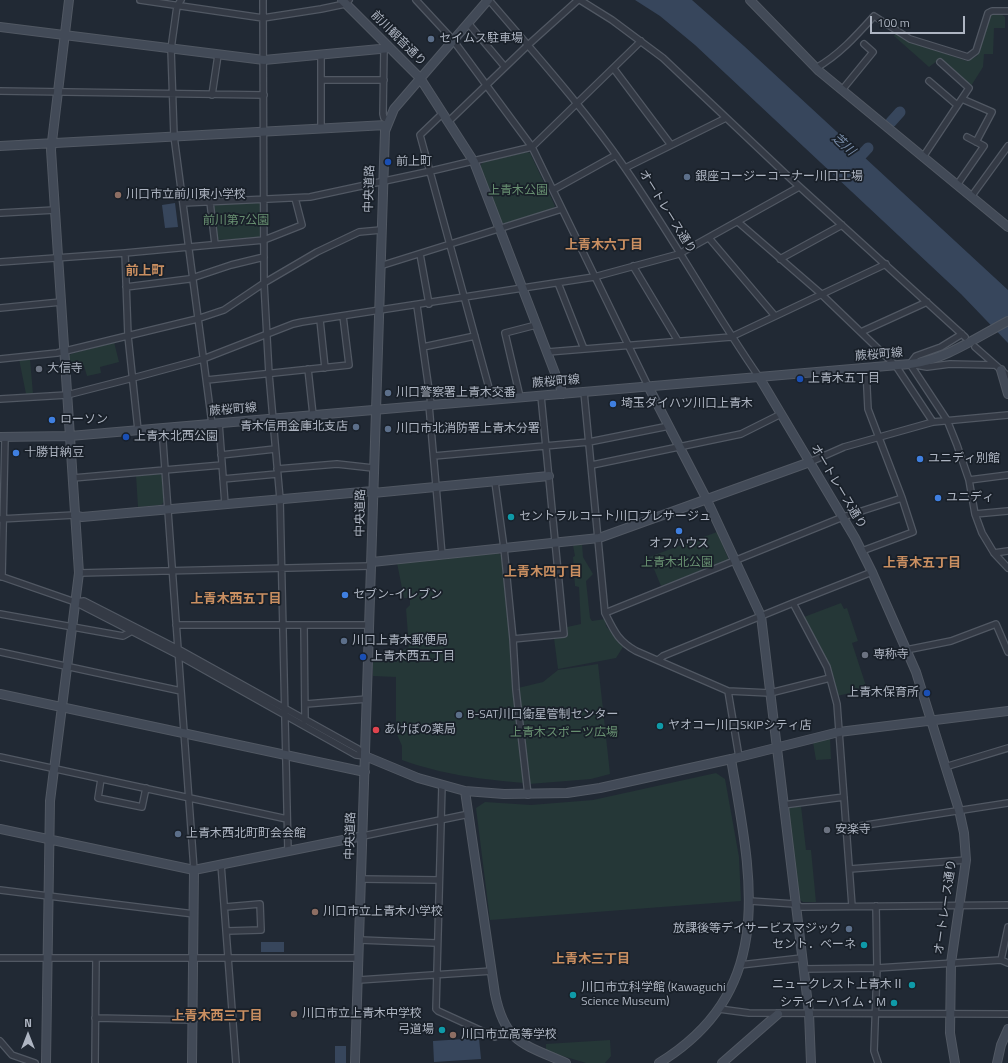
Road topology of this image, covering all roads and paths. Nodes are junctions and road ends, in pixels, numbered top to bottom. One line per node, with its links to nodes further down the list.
1 (69, 0): 15 (street)
2 (140, 0): 10 (street)
3 (181, 0): 10 (street)
4 (263, 0): 12 (street)
5 (416, 0): 16 (street)
6 (489, 0): 13 (street, 中央道路); 19 (street, オートレース通り)
7 (579, 0): 17 (street); 19 (street)
8 (750, 0): 27 (street)
9 (346, 1): 12 (street); 20 (street, 前川観音通り)
10 (177, 6): 12 (street); 21 (street)
11 (1008, 10): 27 (street)
12 (263, 18): 24 (street)
13 (468, 23): 16 (street, 中央道路); 26 (street)
14 (0, 27): 15 (street)
15 (64, 35): 21 (street); 36 (street)
16 (453, 40): 29 (street, 中央道路); 33 (street)
17 (641, 41): 28 (street); 44 (street)
18 (864, 44): 34 (street)
19 (528, 45): 26 (street); 41 (street, オートレース通り)
20 (387, 48): 23 (street); 29 (street, 前川観音通り); 31 (street)
21 (171, 49): 22 (street); 37 (street)
22 (218, 55): 24 (street); 38 (street)
23 (321, 55): 24 (street); 30 (street)
24 (264, 60): 39 (street)
25 (940, 62): 40 (street)
26 (506, 67): 33 (street)
27 (816, 68): 34 (street)
28 (614, 69): 41 (street); 53 (street)
29 (420, 78): 43 (street, 前川観音通り); 46 (street, 中央道路)
30 (321, 80): 31 (street); 47 (street)
31 (384, 80): 46 (street)
32 (929, 81): 42 (street)
33 (487, 86): 45 (street); 56 (street)
34 (842, 90): 58 (street)
35 (0, 91): 36 (street)
36 (57, 92): 37 (street); 52 (street)
37 (173, 94): 38 (street); 49 (street)
38 (212, 95): 39 (street)
39 (264, 95): 48 (street)
40 (962, 99): 42 (street); 51 (street)
41 (578, 104): 56 (street); 57 (street, オートレース通り)
42 (958, 105): 58 (street)
43 (443, 113): 45 (street, 前川観音通り); 61 (street)
44 (726, 118): 53 (street); 64 (street)
45 (449, 121): 59 (street, 前川観音通り)
46 (387, 123): 47 (street); 62 (street, 中央道路)
47 (321, 129): 48 (street)
48 (263, 131): 49 (street); 68 (street)
49 (174, 136): 52 (street); 70 (street)
50 (967, 137): 51 (street)
51 (976, 142): 63 (street)
52 (51, 143): 54 (street); 72 (street)
53 (671, 145): 60 (street)
54 (0, 146)
55 (1008, 146): 66 (street)
56 (532, 147): 59 (street); 65 (street)
57 (616, 155): 60 (street, オートレース通り); 65 (street)
58 (923, 157): 63 (street)
59 (474, 162): 61 (street); 77 (street, 前川観音通り)
60 (625, 168): 86 (street, オートレース通り)
61 (431, 171): 62 (street); 82 (street)
62 (382, 182): 67 (street); 78 (street, 中央道路)
63 (957, 185): 66 (street)
64 (799, 187): 74 (street); 75 (street)
65 (553, 190): 71 (street)
66 (972, 197): 76 (street)
67 (295, 198): 68 (street); 80 (street)
68 (264, 199): 69 (street); 80 (street)
69 (210, 202): 70 (street); 81 (street)
70 (183, 204): 83 (street)
71 (562, 209): 77 (street); 94 (street)
72 (55, 210): 73 (street); 87 (street)
73 (0, 213)
74 (738, 222): 79 (street); 89 (street)
75 (842, 225): 89 (street); 91 (street)
76 (1008, 227)
77 (499, 228): 82 (street); 99 (street, 前川観音通り)
78 (381, 230): 92 (street, 中央道路); 96 (street)
79 (709, 238): 86 (street); 109 (street)
80 (264, 240): 81 (street); 88 (street)
81 (215, 244): 83 (street)
82 (451, 245): 85 (street); 101 (street)
83 (188, 247): 84 (street); 95 (street)
84 (125, 253): 87 (street); 98 (street)
85 (420, 254): 92 (street); 104 (street)
86 (679, 254): 93 (street); 118 (street, オートレース通り)
87 (58, 257): 90 (street); 102 (street)
88 (264, 257): 95 (street); 96 (street)
89 (780, 259): 100 (street)
90 (0, 262)
91 (886, 264): 100 (street); 103 (street)
92 (380, 266): 107 (street, 中央道路)
93 (633, 266): 94 (street); 119 (street)
94 (594, 277): 97 (street); 120 (street)
95 (192, 278): 98 (street); 110 (street)
96 (264, 283): 110 (street); 115 (street)
97 (558, 283): 99 (street); 123 (street)
98 (126, 288): 116 (street)
99 (522, 289): 101 (street); 113 (street, 前川観音通り)
100 (821, 294): 109 (street); 114 (street)
101 (465, 298): 104 (street); 117 (street)
102 (61, 302): 106 (street); 124 (street)
103 (927, 302): 114 (street); 128 (street)
104 (429, 304): 105 (street)
105 (417, 306): 107 (street); 121 (street)
106 (0, 308)
107 (378, 311): 108 (street); 149 (street, 中央道路)
108 (343, 316): 111 (street); 130 (street)
109 (775, 316): 118 (street)
110 (197, 319): 116 (street); 127 (street)
111 (320, 320): 115 (street); 130 (street)
112 (1008, 321): 128 (street, 蕨桜町線)
113 (536, 325): 125 (street, 前川観音通り); 145 (street)
114 (860, 332): 129 (street)
115 (267, 335): 127 (street); 134 (street)
116 (128, 336): 124 (street); 137 (street)
117 (475, 336): 121 (street); 147 (street)
118 (731, 337): 119 (street); 136 (street, オートレース通り)
119 (678, 341): 120 (street)
120 (628, 346): 123 (street); 139 (street)
121 (423, 347): 148 (street)
122 (975, 347): 132 (street)
123 (584, 349): 125 (street)
124 (64, 352): 126 (street); 143 (street)
125 (548, 352): 141 (street, 前川観音通り)
126 (0, 359)
127 (203, 359): 137 (street); 138 (street)
128 (910, 364): 129 (street, 蕨桜町線); 132 (street); 154 (street)
129 (896, 366): 131 (street, 蕨桜町線); 155 (street)
130 (325, 368): 133 (street)
131 (866, 368): 136 (street, 蕨桜町線); 161 (street)
132 (998, 368): 135 (street); 142 (street)
133 (308, 370): 134 (street); 151 (street)
134 (269, 374): 138 (street); 153 (street)
135 (1008, 376)
136 (759, 377): 139 (street, 蕨桜町線); 150 (street, オートレース通り)
137 (133, 378): 143 (street); 159 (street)
138 (207, 380): 156 (street)
139 (648, 386): 140 (street, 蕨桜町線); 157 (street)
140 (584, 392): 141 (street, 蕨桜町線); 163 (street)
141 (563, 394): 144 (street, 蕨桜町線)
142 (1008, 394)
143 (67, 395): 146 (street); 160 (street)
144 (541, 396): 145 (street, 蕨桜町線); 164 (street)
145 (520, 397): 147 (street, 蕨桜町線)
146 (0, 399)
147 (492, 399): 148 (street, 蕨桜町線)
148 (430, 405): 149 (street, 蕨桜町線); 168 (street)
149 (376, 410): 151 (street, 蕨桜町線); 172 (street, 中央道路)
150 (781, 414): 165 (street); 169 (street, オートレース通り)
151 (313, 415): 153 (street, 蕨桜町線)
152 (1008, 415): 154 (street)
153 (272, 419): 156 (street, 蕨桜町線); 166 (street)
154 (947, 420): 155 (street); 179 (street)
155 (933, 422): 161 (street)
156 (216, 423): 158 (street, 蕨桜町線); 167 (street)
157 (669, 426): 163 (street); 165 (street)
158 (162, 428): 159 (street, 蕨桜町線); 173 (street)
159 (138, 430): 160 (street, 蕨桜町線)
160 (70, 436): 162 (street, 蕨桜町線); 177 (street)
161 (878, 436): 169 (street); 184 (street)
162 (3, 438): 192 (street)
163 (589, 442): 164 (street); 170 (street)
164 (546, 446): 168 (street); 176 (street)
165 (679, 448): 170 (street); 183 (street)
166 (275, 449): 167 (street); 174 (street)
167 (221, 454): 171 (street)
168 (434, 456): 181 (street)
169 (810, 462): 183 (street); 191 (street, オートレース通り)
170 (592, 465): 193 (street)
171 (222, 466): 173 (street); 178 (street)
172 (373, 468): 174 (street); 182 (street, 中央道路)
173 (165, 470): 177 (street); 187 (street)
174 (277, 472): 178 (street); 185 (street)
175 (1008, 475): 179 (street)
176 (550, 476): 180 (street); 194 (street)
177 (73, 478): 190 (street)
178 (223, 479): 186 (street)
179 (969, 480): 189 (street)
180 (495, 482): 181 (street); 195 (street)
181 (436, 487): 182 (street); 199 (street)
182 (373, 492): 185 (street); 201 (street, 中央道路)
183 (706, 498): 193 (street); 200 (street)
184 (902, 498): 191 (street); 196 (street)
185 (280, 499): 186 (street); 202 (street)
186 (225, 504): 187 (street)
187 (168, 509): 190 (street); 204 (street)
188 (1008, 511): 189 (street)
189 (975, 514): 198 (street)
190 (75, 515): 192 (street); 206 (street)
191 (843, 518): 196 (street, オートレース通り); 200 (street)
192 (2, 519): 207 (street)
193 (599, 538): 194 (street); 210 (street)
194 (555, 542): 195 (street); 219 (street)
195 (504, 548): 199 (street); 219 (street)
196 (862, 551): 205 (street, オートレース通り)
197 (1008, 551): 198 (street)
198 (994, 553): 203 (street)
199 (442, 555): 201 (street)
200 (735, 561): 210 (street); 212 (street)
201 (372, 564): 202 (street); 216 (street, 中央道路)
202 (281, 568): 204 (street); 214 (street)
203 (1008, 568)
204 (172, 570): 206 (street); 213 (street)
205 (872, 572): 209 (street); 220 (street, オートレース通り)
206 (79, 573): 208 (street)
207 (1, 577): 208 (street)
208 (75, 602): 217 (street); 218 (street)
209 (793, 603): 212 (street); 226 (street)
210 (605, 613): 224 (street)
211 (0, 614): 217 (street)
212 (761, 616): 224 (street); 229 (street)
213 (176, 625): 214 (street); 222 (street)
214 (282, 625): 215 (street); 234 (street)
215 (304, 625): 216 (street); 232 (street)
216 (369, 625): 231 (street, 中央道路)
217 (72, 626): 218 (street); 225 (street)
218 (135, 630): 222 (street)
219 (513, 639): 253 (street)
220 (906, 650): 223 (street); 236 (street, オートレース通り)
221 (0, 652): 225 (street)
222 (178, 652): 227 (street); 234 (street)
223 (1008, 652)
224 (658, 660): 228 (street)
225 (67, 667): 227 (street); 233 (street)
226 (830, 678): 229 (street); 238 (street)
227 (181, 691): 239 (street)
228 (728, 691): 229 (street); 245 (street)
229 (770, 693): 240 (street)
230 (0, 694): 233 (street)
231 (367, 699): 232 (street); 243 (street, 中央道路)
232 (306, 704): 237 (street)
233 (62, 707): 239 (street); 247 (street)
234 (284, 711): 237 (street); 242 (street)
235 (1008, 711): 236 (street)
236 (931, 721): 238 (street); 246 (street, オートレース通り)
237 (304, 722): 243 (street)
238 (839, 732): 240 (street); 255 (street)
239 (184, 734): 242 (street); 254 (street)
240 (776, 747): 245 (street); 257 (street)
241 (1008, 748): 246 (street)
242 (285, 756): 248 (street); 260 (street)
243 (366, 756): 248 (street, 中央道路); 250 (street)
244 (0, 757): 247 (street)
245 (735, 758): 253 (street); 275 (street)
246 (945, 767): 258 (street, オートレース通り)
247 (54, 769): 249 (street); 265 (street)
248 (365, 772): 264 (street, 中央道路)
249 (101, 778): 251 (street); 251 (street)
250 (442, 785): 252 (street); 261 (street)
251 (146, 788): 254 (street)
252 (465, 791): 253 (street); 259 (street)
253 (528, 795)
254 (188, 797): 260 (street); 270 (street)
255 (844, 797): 257 (street); 262 (street)
256 (1008, 803): 258 (street)
257 (783, 806): 276 (street)
258 (959, 810): 262 (street); 267 (street, オートレース通り)
259 (469, 814): 261 (street); 300 (street)
260 (286, 819): 266 (street)
261 (440, 820): 264 (street); 272 (street)
262 (847, 828): 269 (street)
263 (0, 829): 265 (street)
264 (363, 836): 266 (street); 271 (street, 中央道路)
265 (49, 840): 270 (street); 274 (street)
266 (288, 851): 268 (street)
267 (966, 860): 269 (street); 277 (street, オートレース通り)
268 (222, 864): 270 (street); 281 (street)
269 (850, 869): 279 (street)
270 (194, 870): 282 (street)
271 (361, 879): 272 (street); 285 (street, 中央道路)
272 (439, 880): 286 (street)
273 (0, 890): 274 (street)
274 (49, 897): 282 (street); 288 (street)
275 (750, 901): 276 (street); 297 (street)
276 (795, 904): 279 (street); 291 (street)
277 (960, 905): 278 (street); 280 (street); 295 (street, オートレース通り)
278 (1008, 905)
279 (852, 906): 280 (street)
280 (876, 906): 298 (street)
281 (225, 907): 284 (street); 284 (street)
282 (194, 914): 292 (street)
283 (1008, 927): 294 (street)
284 (227, 931): 293 (street)
285 (360, 940): 286 (street); 290 (street, 中央道路)
286 (436, 942): 301 (street)
287 (0, 958): 288 (street)
288 (48, 958): 289 (street); 315 (street)
289 (96, 958): 292 (street); 309 (street)
290 (359, 958): 293 (street); 302 (street, 中央道路)
291 (802, 958): 297 (street); 299 (street)
292 (194, 959): 293 (street); 310 (street)
293 (229, 959): 318 (street)
294 (1001, 960): 295 (street); 296 (street)
295 (951, 963): 298 (street); 306 (street, オートレース通り)
296 (1008, 963)
297 (740, 965): 303 (street)
298 (877, 968): 299 (street); 305 (street)
299 (803, 969): 304 (street)
300 (492, 972): 301 (street); 311 (street)
301 (436, 975): 302 (street); 311 (street)
302 (359, 980): 319 (street, 中央道路)
303 (719, 1009): 307 (street); 321 (street)
304 (808, 1013): 305 (street); 307 (street); 323 (street)
305 (876, 1013): 306 (street); 324 (street)
306 (950, 1013): 308 (street); 325 (street, オートレース通り)
307 (778, 1014): 322 (street)
308 (1008, 1014)
309 (96, 1018): 310 (street); 316 (street)
310 (194, 1020): 317 (street)
311 (507, 1029): 320 (street)
312 (1008, 1029): 326 (street)
313 (0, 1041): 314 (street)
314 (35, 1063)
315 (46, 1063)
316 (95, 1063)
317 (192, 1063)
318 (236, 1063)
319 (355, 1063)
320 (566, 1063)
321 (658, 1063)
322 (722, 1063)
323 (811, 1063)
324 (878, 1063)
325 (955, 1063)
326 (997, 1063)

